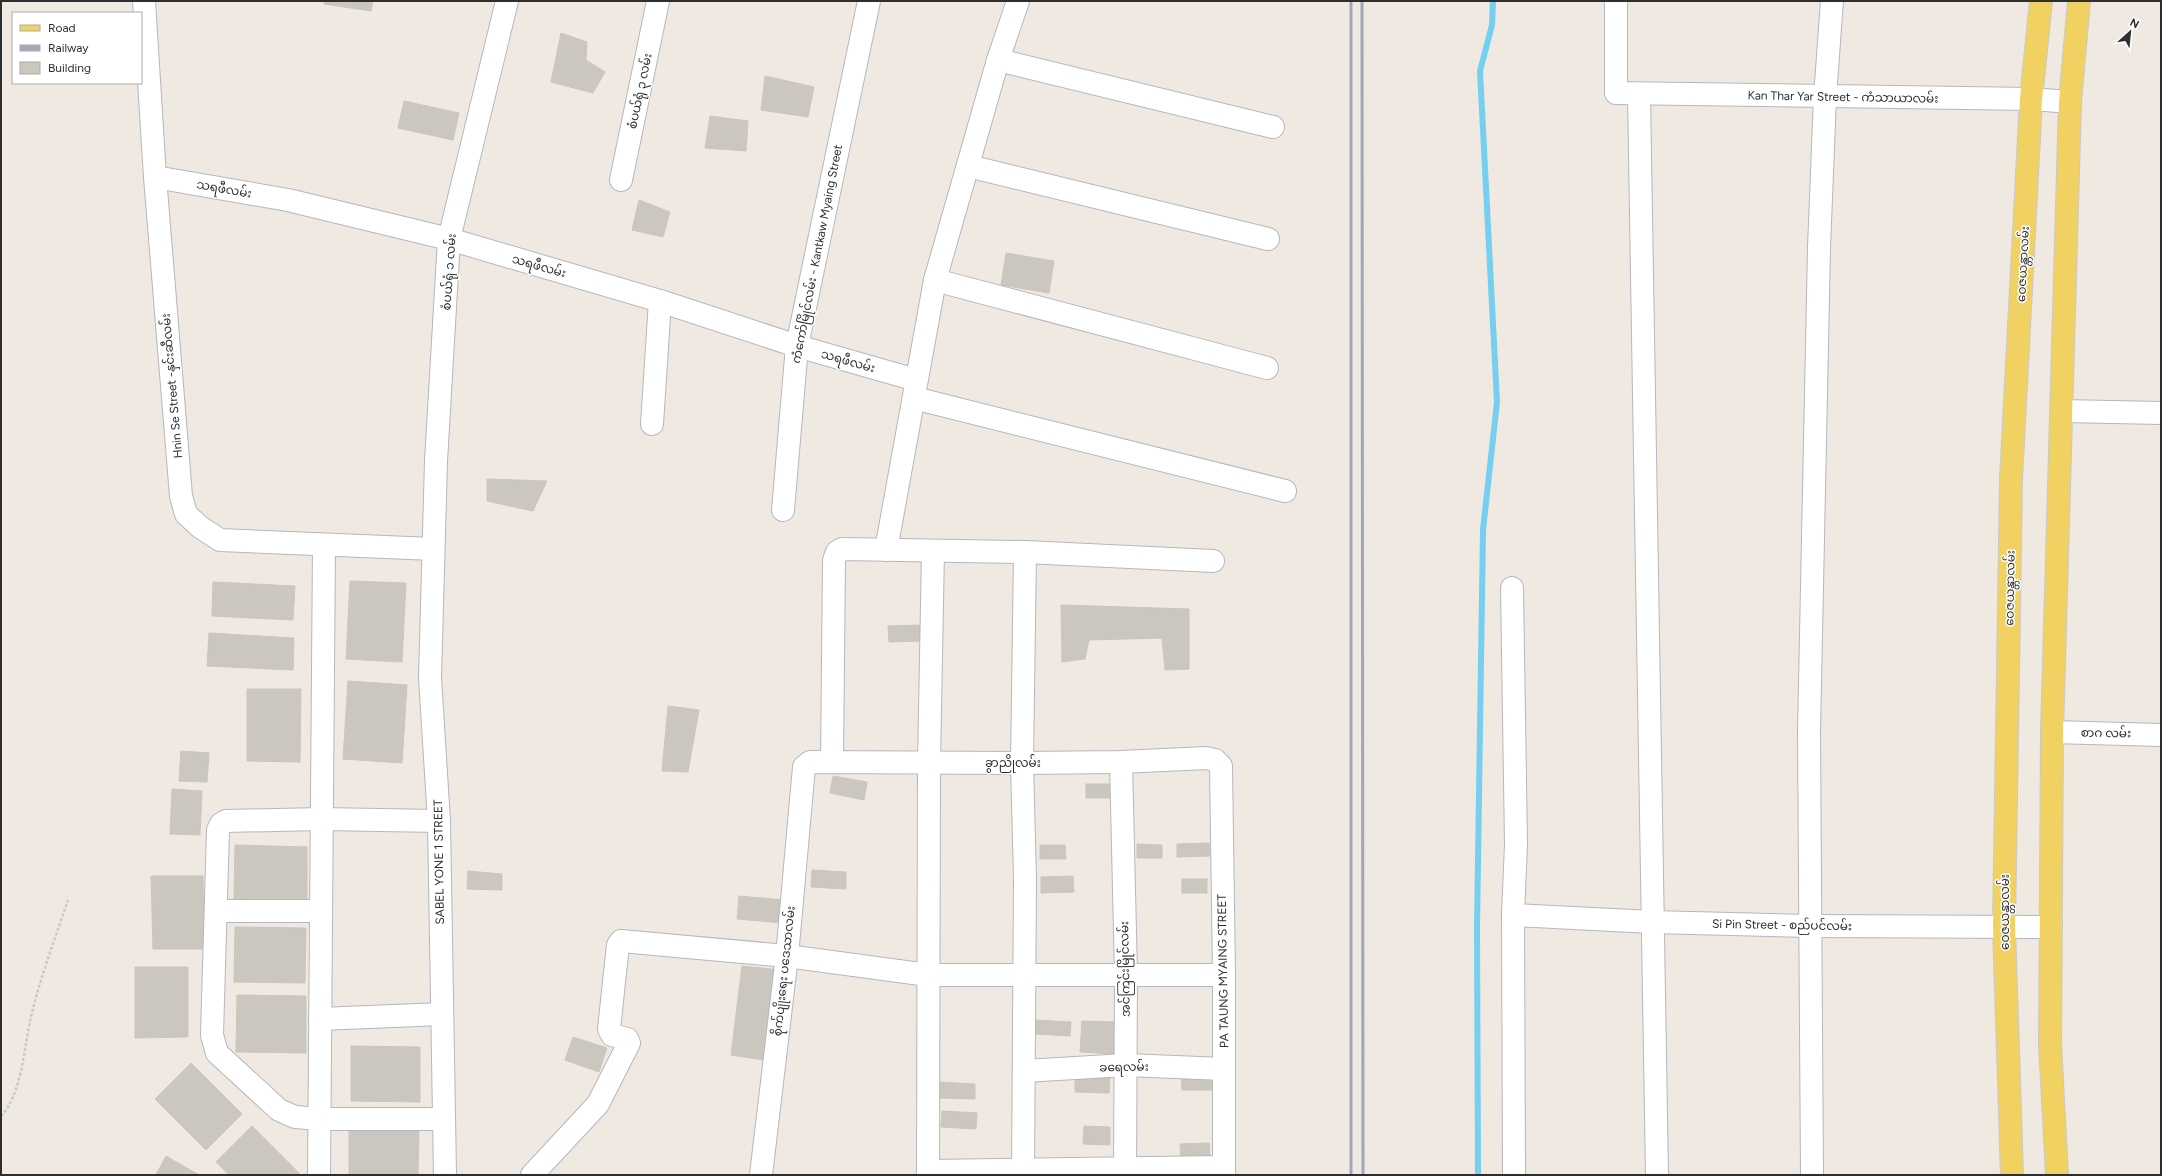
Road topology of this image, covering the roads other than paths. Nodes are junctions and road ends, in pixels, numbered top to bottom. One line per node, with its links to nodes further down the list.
1 (144, 1): 17 (street, Hnin Se Street -နှင်းဆီလမ်း)
2 (507, 1): 19 (street, စံပယ်ရုံ ၁ လမ်း)
3 (658, 1): 18 (street, စံပယ်ရုံ ၃ လမ်း)
4 (869, 1): 23 (street, ကံကော်မြိုင်လမ်း - Kantkaw Myaing Street)
5 (1018, 1): 10 (street)
6 (1616, 1): 11 (street, Kan Thar Yar Street - ကံသာယာလမ်း)
7 (1832, 1): 12 (street)
8 (2041, 1): 13 (main road, ဝေဇယန္တာလမ်း)
9 (2080, 1): 14 (main road)
10 (998, 60): 15 (street); 16 (street)
11 (1639, 94): 12 (street, Kan Thar Yar Street - ကံသာယာလမ်း); 51 (street)
12 (1825, 97): 13 (street, Kan Thar Yar Street - ကံသာယာလမ်း); 52 (street)
13 (2031, 99): 14 (street, Kan Thar Yar Street - ကံသာယာလမ်း); 53 (main road, ဝေဇယန္တာလမ်း)
14 (2070, 102): 26 (main road)
15 (1273, 127)
16 (968, 166): 20 (street); 21 (street)
17 (155, 177): 19 (street, သရဖီလမ်း); 31 (street, Hnin Se Street -နှင်းဆီလမ်း)
18 (621, 180)
19 (449, 239): 22 (street, သရဖီလမ်း); 32 (street, စံပယ်ရုံ ၁ လမ်း)
20 (1268, 239)
21 (935, 280): 24 (street); 25 (street)
22 (660, 301): 23 (street, သရဖီလမ်း); 28 (street)
23 (797, 346): 25 (street, သရဖီလမ်း); 30 (street, ကံကော်မြိုင်လမ်း - Kantkaw Myaing Street)
24 (1267, 368)
25 (915, 389): 29 (street, သရဖီလမ်း); 33 (street)
26 (2062, 411): 27 (street); 38 (main road)
27 (2161, 412)
28 (652, 424)
29 (1285, 491)
30 (782, 510)
31 (324, 545): 32 (street, Hnin Se Street -နှင်းဆီလမ်း); 46 (street)
32 (433, 549): 47 (street, SABEL YONE 1 STREET)
33 (886, 550): 34 (street); 40 (street)
34 (933, 551): 35 (street); 42 (street)
35 (1025, 552): 36 (street); 43 (street)
36 (1213, 561)
37 (1512, 588): 50 (street)
38 (2052, 732): 39 (street, စာဂ လမ်း); 54 (main road)
39 (2161, 734)
40 (832, 762): 42 (street, ခွာညိုလမ်း); 45 (street, ခွာညိုလမ်း)
41 (1121, 762): 43 (street, ခွာညိုလမ်း); 44 (street, ခွာညိုလမ်း); 58 (street, အင်ကြင်းမြိုင်လမ်း)
42 (929, 763): 43 (street, ခွာညိုလမ်း); 56 (street)
43 (1022, 763): 57 (street)
44 (1221, 766): 59 (street, PA TAUNG MYAING STREET)
45 (804, 767): 55 (street, စိုက်ပျိုးရေး ပဒေသာလမ်း)
46 (321, 819): 47 (street); 48 (street); 49 (street)
47 (439, 821): 60 (street, SABEL YONE 1 STREET)
48 (216, 911): 49 (street); 66 (street)
49 (321, 911): 61 (street)
50 (1513, 915): 51 (street, Si Pin Street - စည်ပင်လမ်း); 75 (street)
51 (1652, 922): 52 (street, Si Pin Street - စည်ပင်လမ်း); 76 (street)
52 (1810, 926): 53 (street, Si Pin Street - စည်ပင်လမ်း); 77 (street)
53 (2004, 927): 54 (street, Si Pin Street - စည်ပင်လမ်း); 78 (main road, ဝေဇယန္တာလမ်း)
54 (2051, 927): 79 (main road)
55 (787, 956): 56 (street); 73 (street); 74 (street, စိုက်ပျိုးရေး ပဒေသာလမ်း)
56 (928, 975): 57 (street); 70 (street)
57 (1024, 975): 58 (street); 64 (street)
58 (1126, 975): 59 (street); 62 (street, အင်ကြင်းမြိုင်လမ်း)
59 (1224, 975): 63 (street, PA TAUNG MYAING STREET)
60 (442, 1014): 61 (street); 65 (street, SABEL YONE 1 STREET)
61 (320, 1019): 66 (street)
62 (1126, 1065): 63 (street, ခရေလမ်း); 64 (street, ခရေလမ်း); 69 (street, အင်ကြင်းမြိုင်လမ်း)
63 (1224, 1070): 67 (street, PA TAUNG MYAING STREET)
64 (1024, 1071): 68 (street)
65 (444, 1119): 66 (street); 72 (street, SABEL YONE 1 STREET)
66 (320, 1120): 71 (street)
67 (1224, 1171): 69 (street)
68 (1023, 1172): 69 (street); 70 (street)
69 (1125, 1172)
70 (928, 1173)
71 (319, 1175)
72 (445, 1175)
73 (532, 1175)
74 (761, 1175)
75 (1514, 1175)
76 (1658, 1175)
77 (1812, 1175)
78 (2012, 1175)
79 (2057, 1175)

